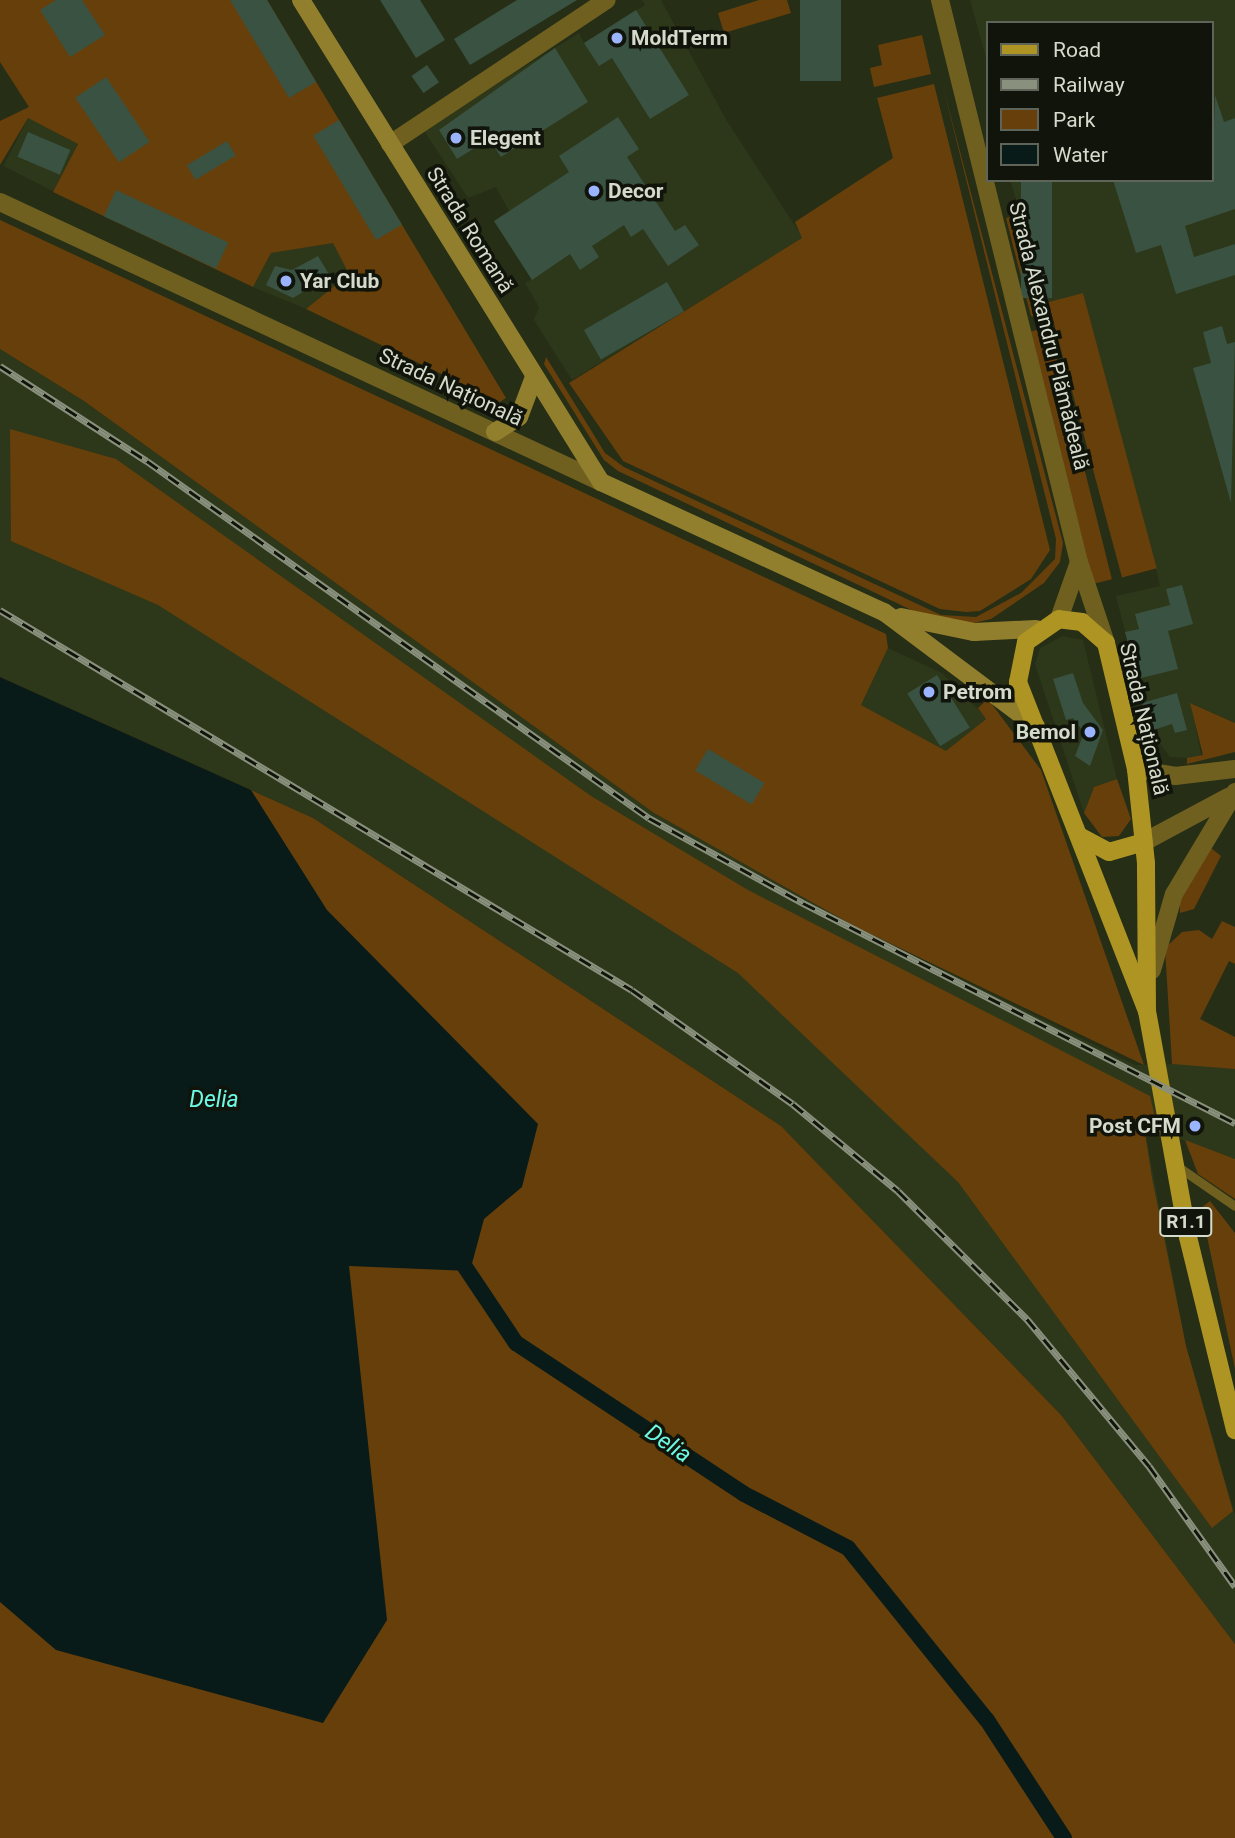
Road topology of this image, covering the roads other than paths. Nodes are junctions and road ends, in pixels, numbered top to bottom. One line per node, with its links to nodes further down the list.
1 (301, 0): 4 (main road, Strada Romană)
2 (607, 0): 4 (street)
3 (940, 0): 9 (street, Strada Alexandru Plămădeală)
4 (390, 144): 6 (main road, Strada Romană)
5 (0, 202): 7 (street, Strada Națională)
6 (534, 377): 7 (main road); 8 (main road, Strada Romană)
7 (495, 432): 8 (street, Strada Națională)
8 (601, 482): 10 (main road, Strada Națională)
9 (1079, 562): 11 (street); 13 (street, Strada Alexandru Plămădeală)
10 (884, 612): 12 (main road, Strada Națională); 14 (main road, Strada Națională)
11 (1059, 619): 12 (main road, Strada Națională); 13 (main road, Strada Națională)
12 (1036, 629): 14 (main road, Strada Națională)
13 (1106, 643): 15 (main road, Strada Națională)
14 (1035, 726): 18 (main road, Strada Națională)
15 (1136, 769): 16 (street); 19 (main road, Strada Națională)
16 (1235, 769)
17 (1234, 793): 19 (street); 20 (street)
18 (1079, 836): 19 (main road); 20 (main road, Strada Națională)
19 (1144, 842): 20 (main road, Strada Națională)
20 (1147, 1011): 21 (main road, Strada Națională / R1.1)
21 (1177, 1166): 22 (lane); 23 (main road, Strada Națională / R1.1)
22 (1235, 1206)
23 (1235, 1430)

